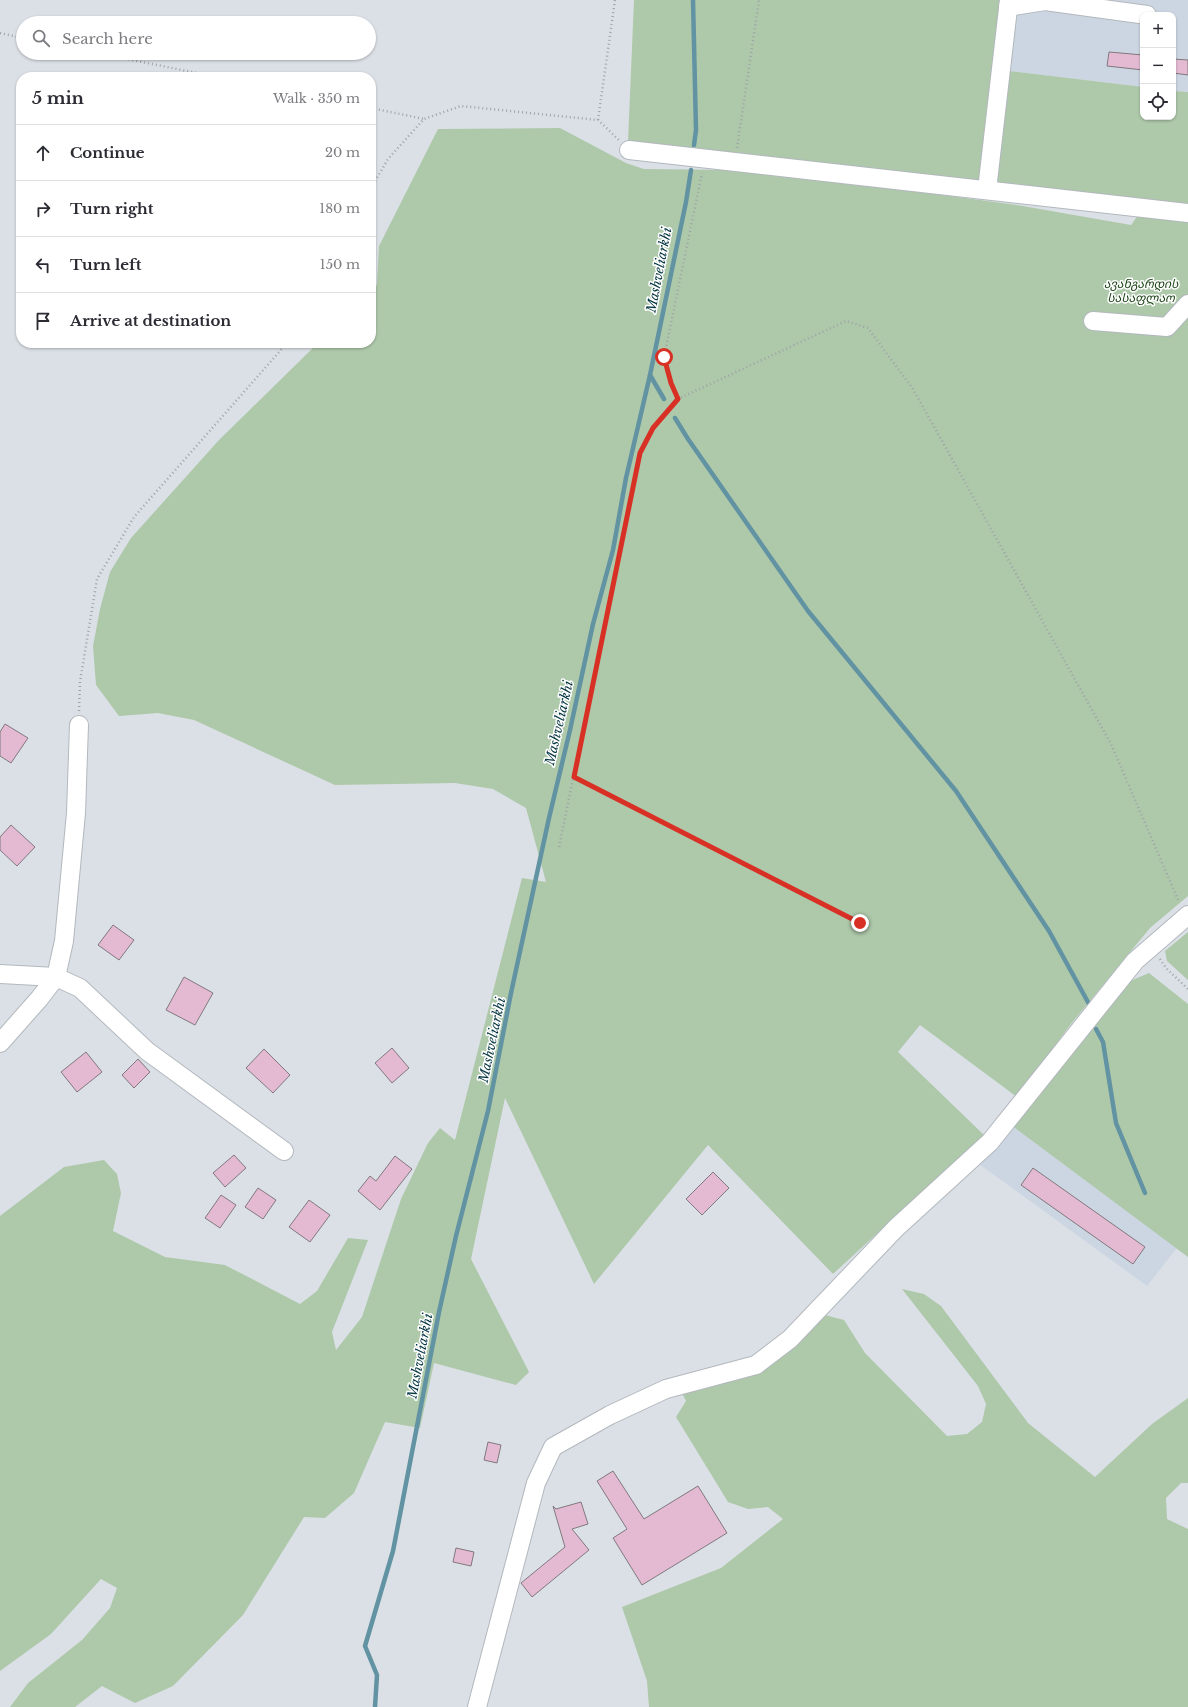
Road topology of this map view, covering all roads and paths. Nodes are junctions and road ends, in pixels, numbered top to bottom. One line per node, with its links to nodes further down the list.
1 (615, 0): 11 (path)
2 (759, 0): 14 (path)
3 (1009, 4): 4 (street); 16 (street)
4 (1140, 14)
5 (0, 34): 6 (path)
6 (16, 37)
7 (132, 60): 8 (path)
8 (192, 72)
9 (376, 109): 10 (path)
10 (424, 119): 11 (path); 15 (path)
11 (598, 120): 12 (path)
12 (629, 150): 13 (street)
13 (705, 159): 14 (street); 21 (path)
14 (735, 162): 16 (street)
15 (376, 179)
16 (987, 190): 17 (street)
17 (1188, 213)
18 (1188, 304): 19 (street)
19 (1093, 321)
20 (283, 348): 22 (path)
21 (678, 399): 23 (path); 25 (path)
22 (79, 725): 29 (street)
23 (574, 777): 24 (path); 26 (path)
24 (559, 847)
25 (1187, 916): 27 (street)
26 (860, 923)
27 (1153, 946): 30 (path); 33 (street)
28 (0, 974): 29 (street)
29 (56, 977): 31 (street); 32 (street)
30 (1188, 989)
31 (0, 1043)
32 (284, 1151)
33 (477, 1707)

